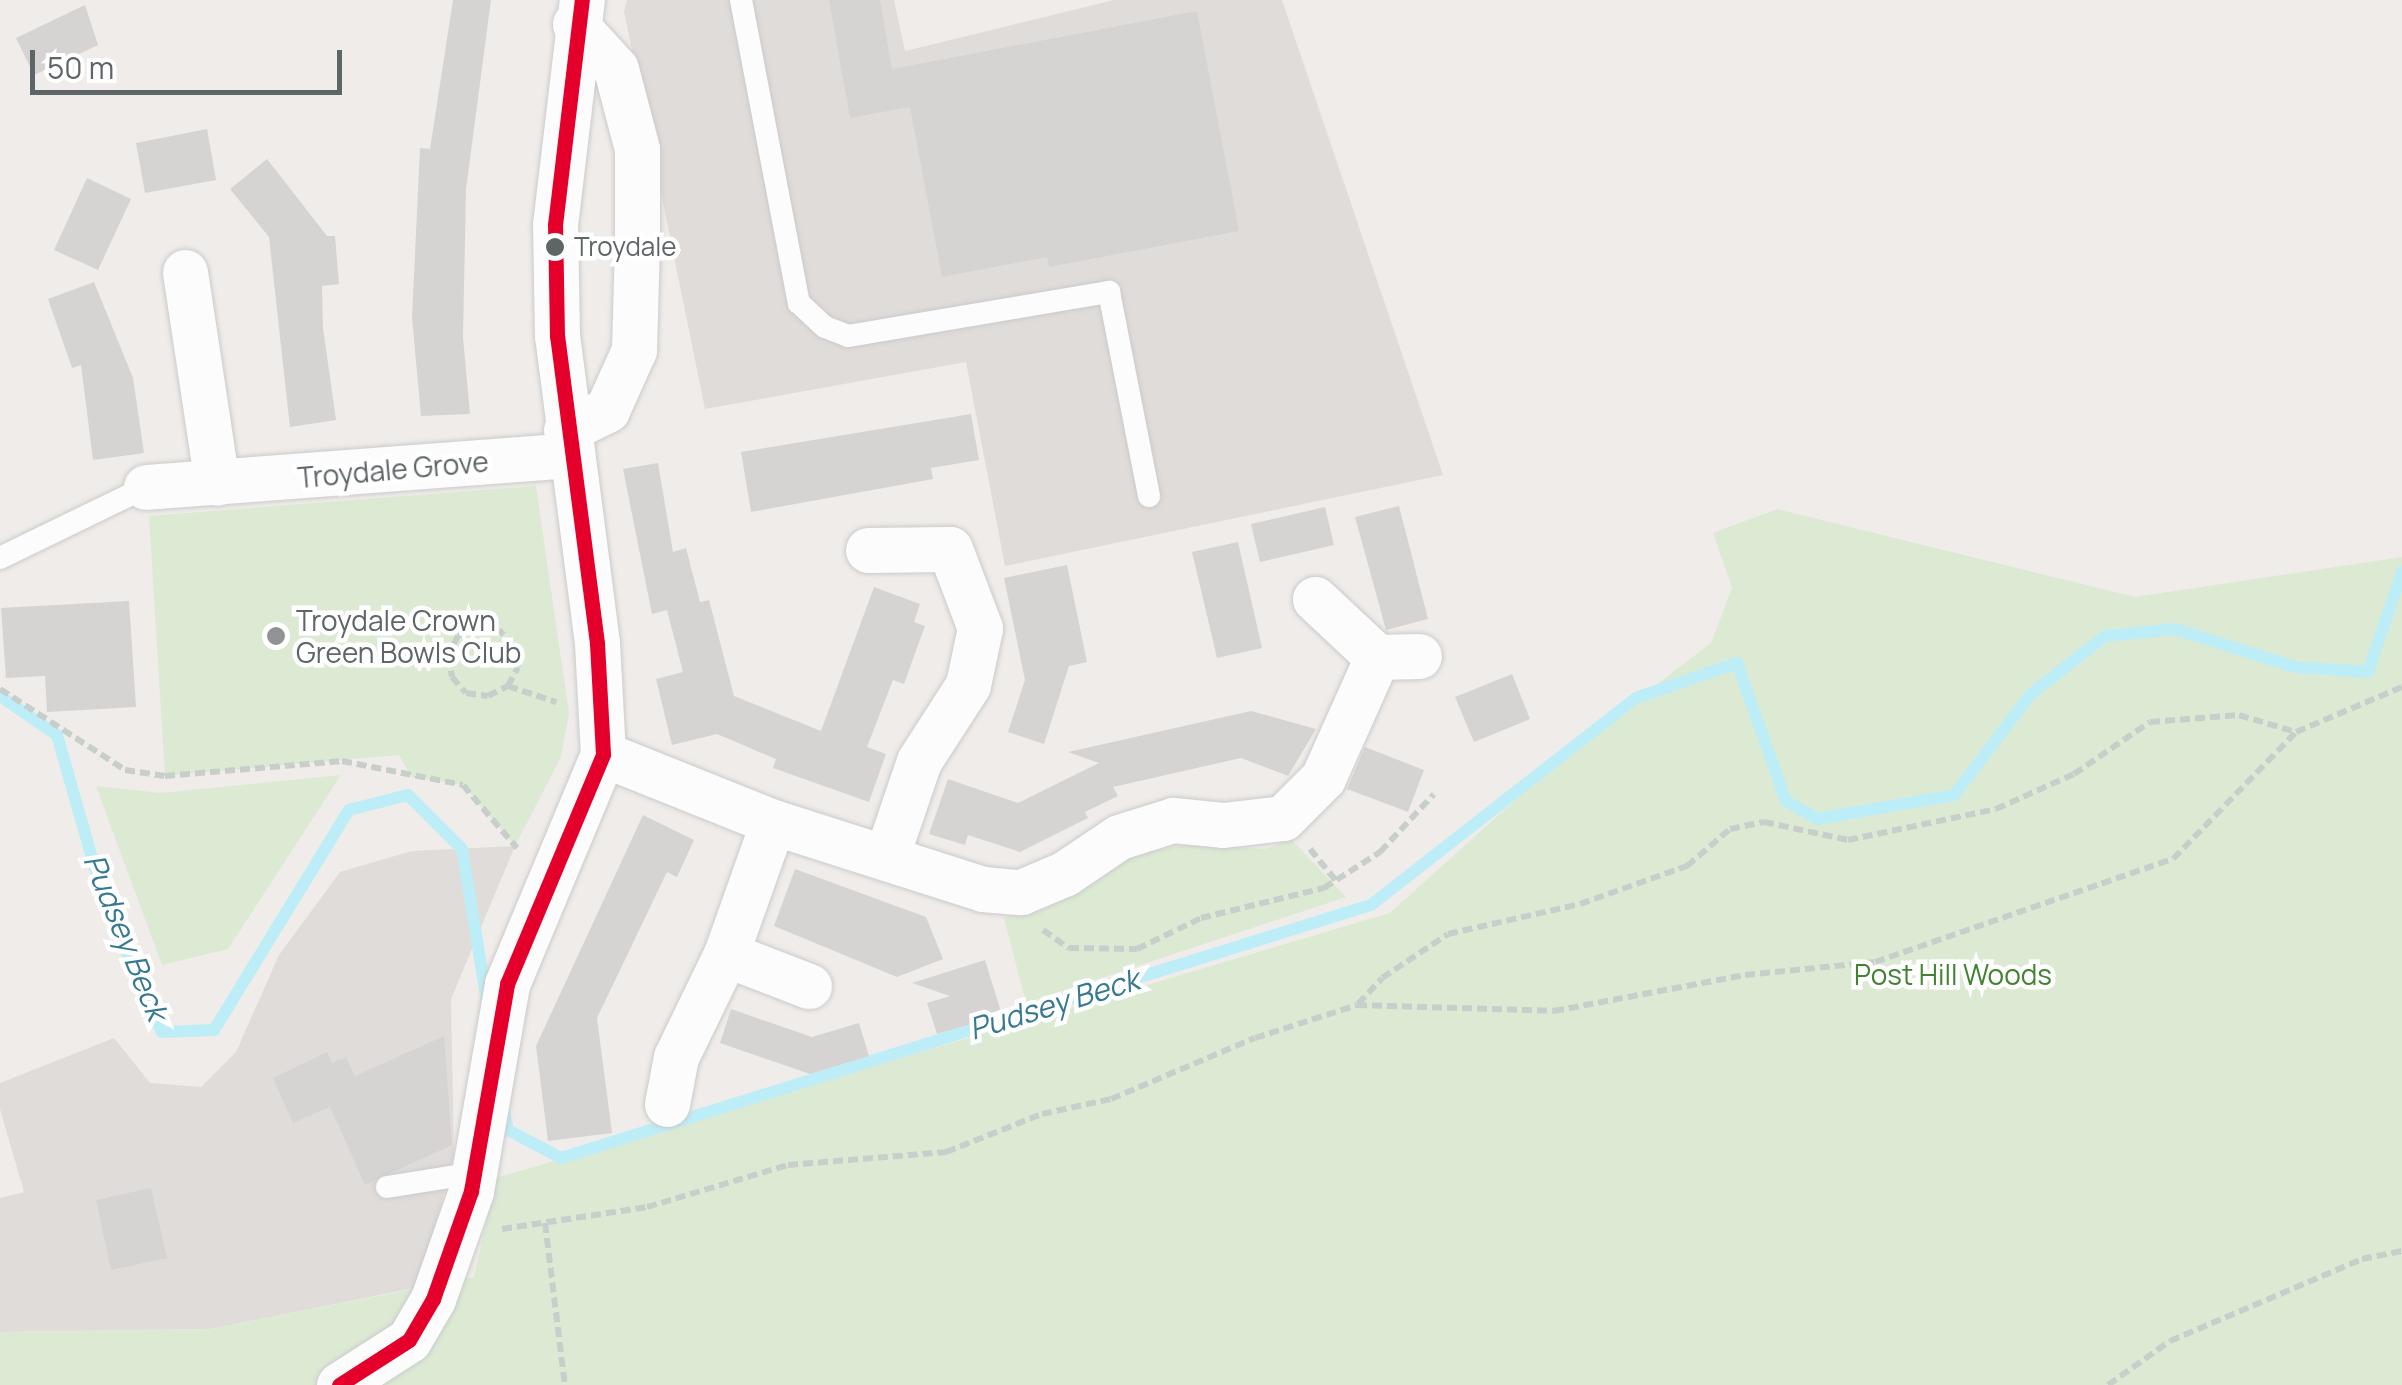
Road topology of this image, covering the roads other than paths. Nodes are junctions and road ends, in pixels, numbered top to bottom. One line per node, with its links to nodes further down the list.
1 (741, 0): 7 (lane)
2 (578, 12): 4 (street); 4 (street)
3 (186, 272): 5 (street)
4 (567, 443): 5 (street, Troydale Grove); 11 (street)
5 (217, 482): 6 (street, Troydale Grove)
6 (146, 488): 9 (lane)
7 (1150, 496)
8 (868, 550): 13 (street)
9 (0, 558)
10 (1315, 599): 13 (street)
11 (602, 754): 12 (street); 17 (street)
12 (773, 822): 13 (street); 14 (street)
13 (886, 858)
14 (726, 954): 15 (street); 16 (street)
15 (808, 986)
16 (667, 1104)
17 (476, 1160): 18 (lane); 19 (street)
18 (387, 1187)
19 (338, 1385)

